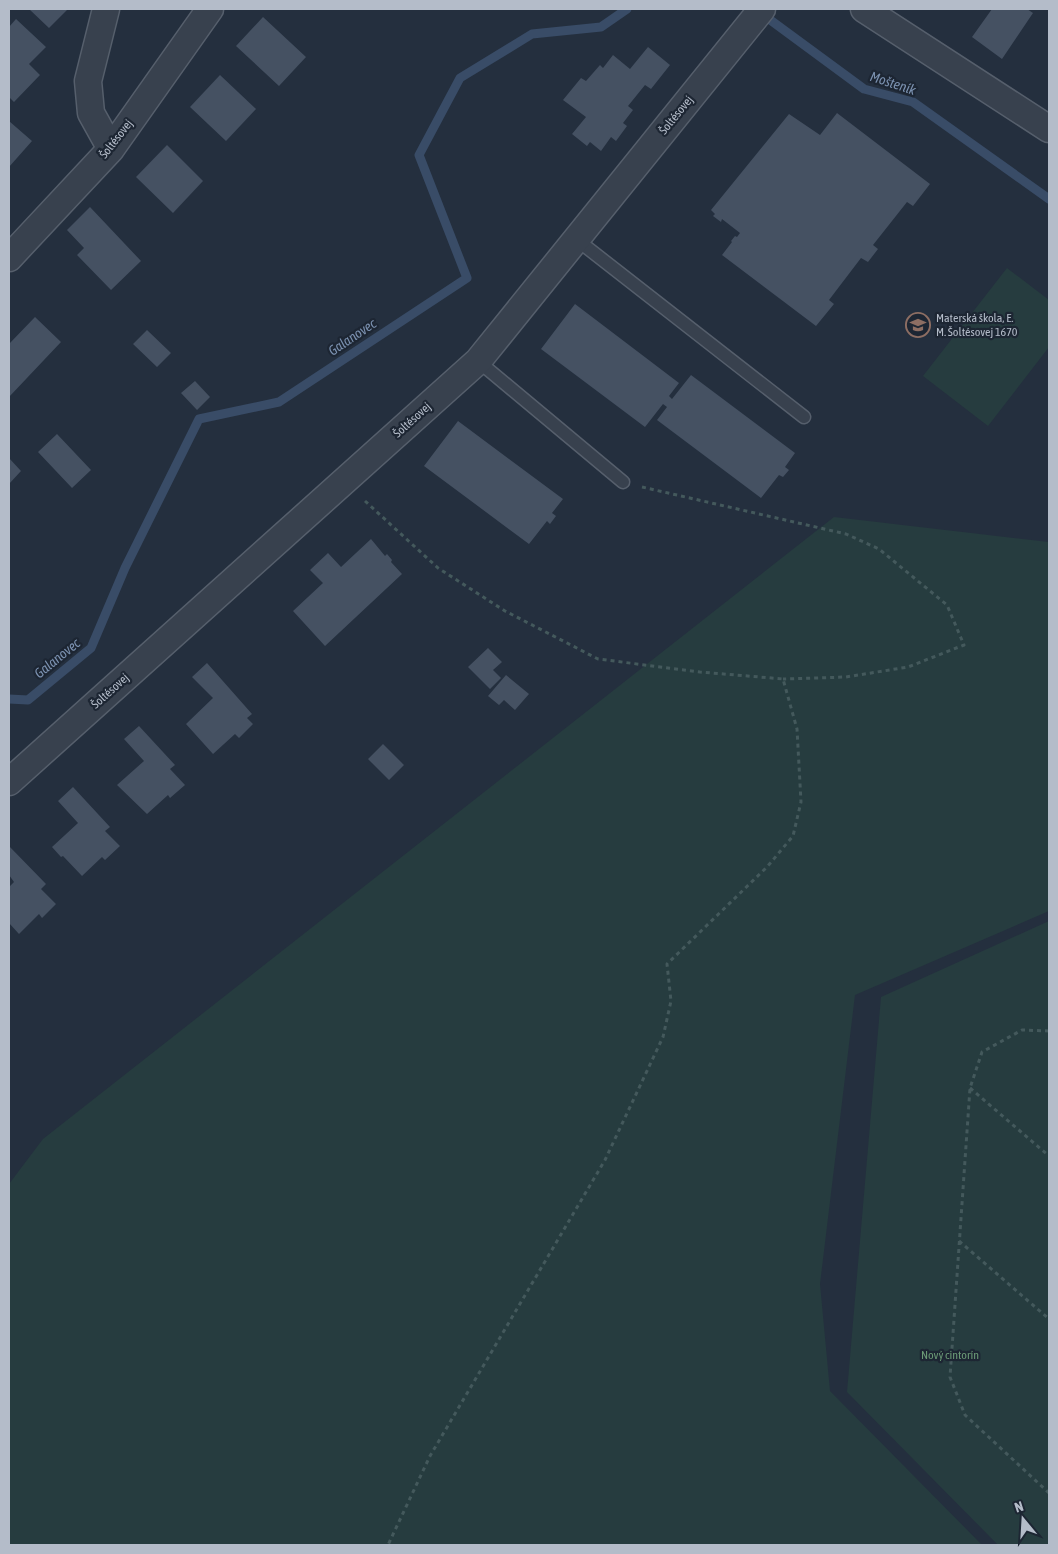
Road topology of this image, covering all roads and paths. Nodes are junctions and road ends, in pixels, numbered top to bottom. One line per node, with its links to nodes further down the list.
1 (106, 9): 6 (street)
2 (210, 9): 6 (street, Šoltésovej)
3 (762, 9): 7 (street, Šoltésovej)
4 (864, 9): 5 (street)
5 (1049, 129)
6 (111, 148): 8 (street, Šoltésovej)
7 (576, 240): 9 (street, Šoltésovej); 10 (lane)
8 (9, 258)
9 (478, 361): 11 (street, Šoltésovej); 12 (lane)
10 (804, 417)
11 (344, 481): 13 (path); 14 (street, Šoltésovej)
12 (623, 482): 13 (path)
13 (783, 679): 21 (path)
14 (9, 782)
15 (1049, 1031): 16 (path)
16 (970, 1088): 17 (path); 18 (path)
17 (1049, 1156)
18 (959, 1241): 19 (path); 20 (path)
19 (1049, 1319)
20 (1049, 1493)
21 (388, 1545)

